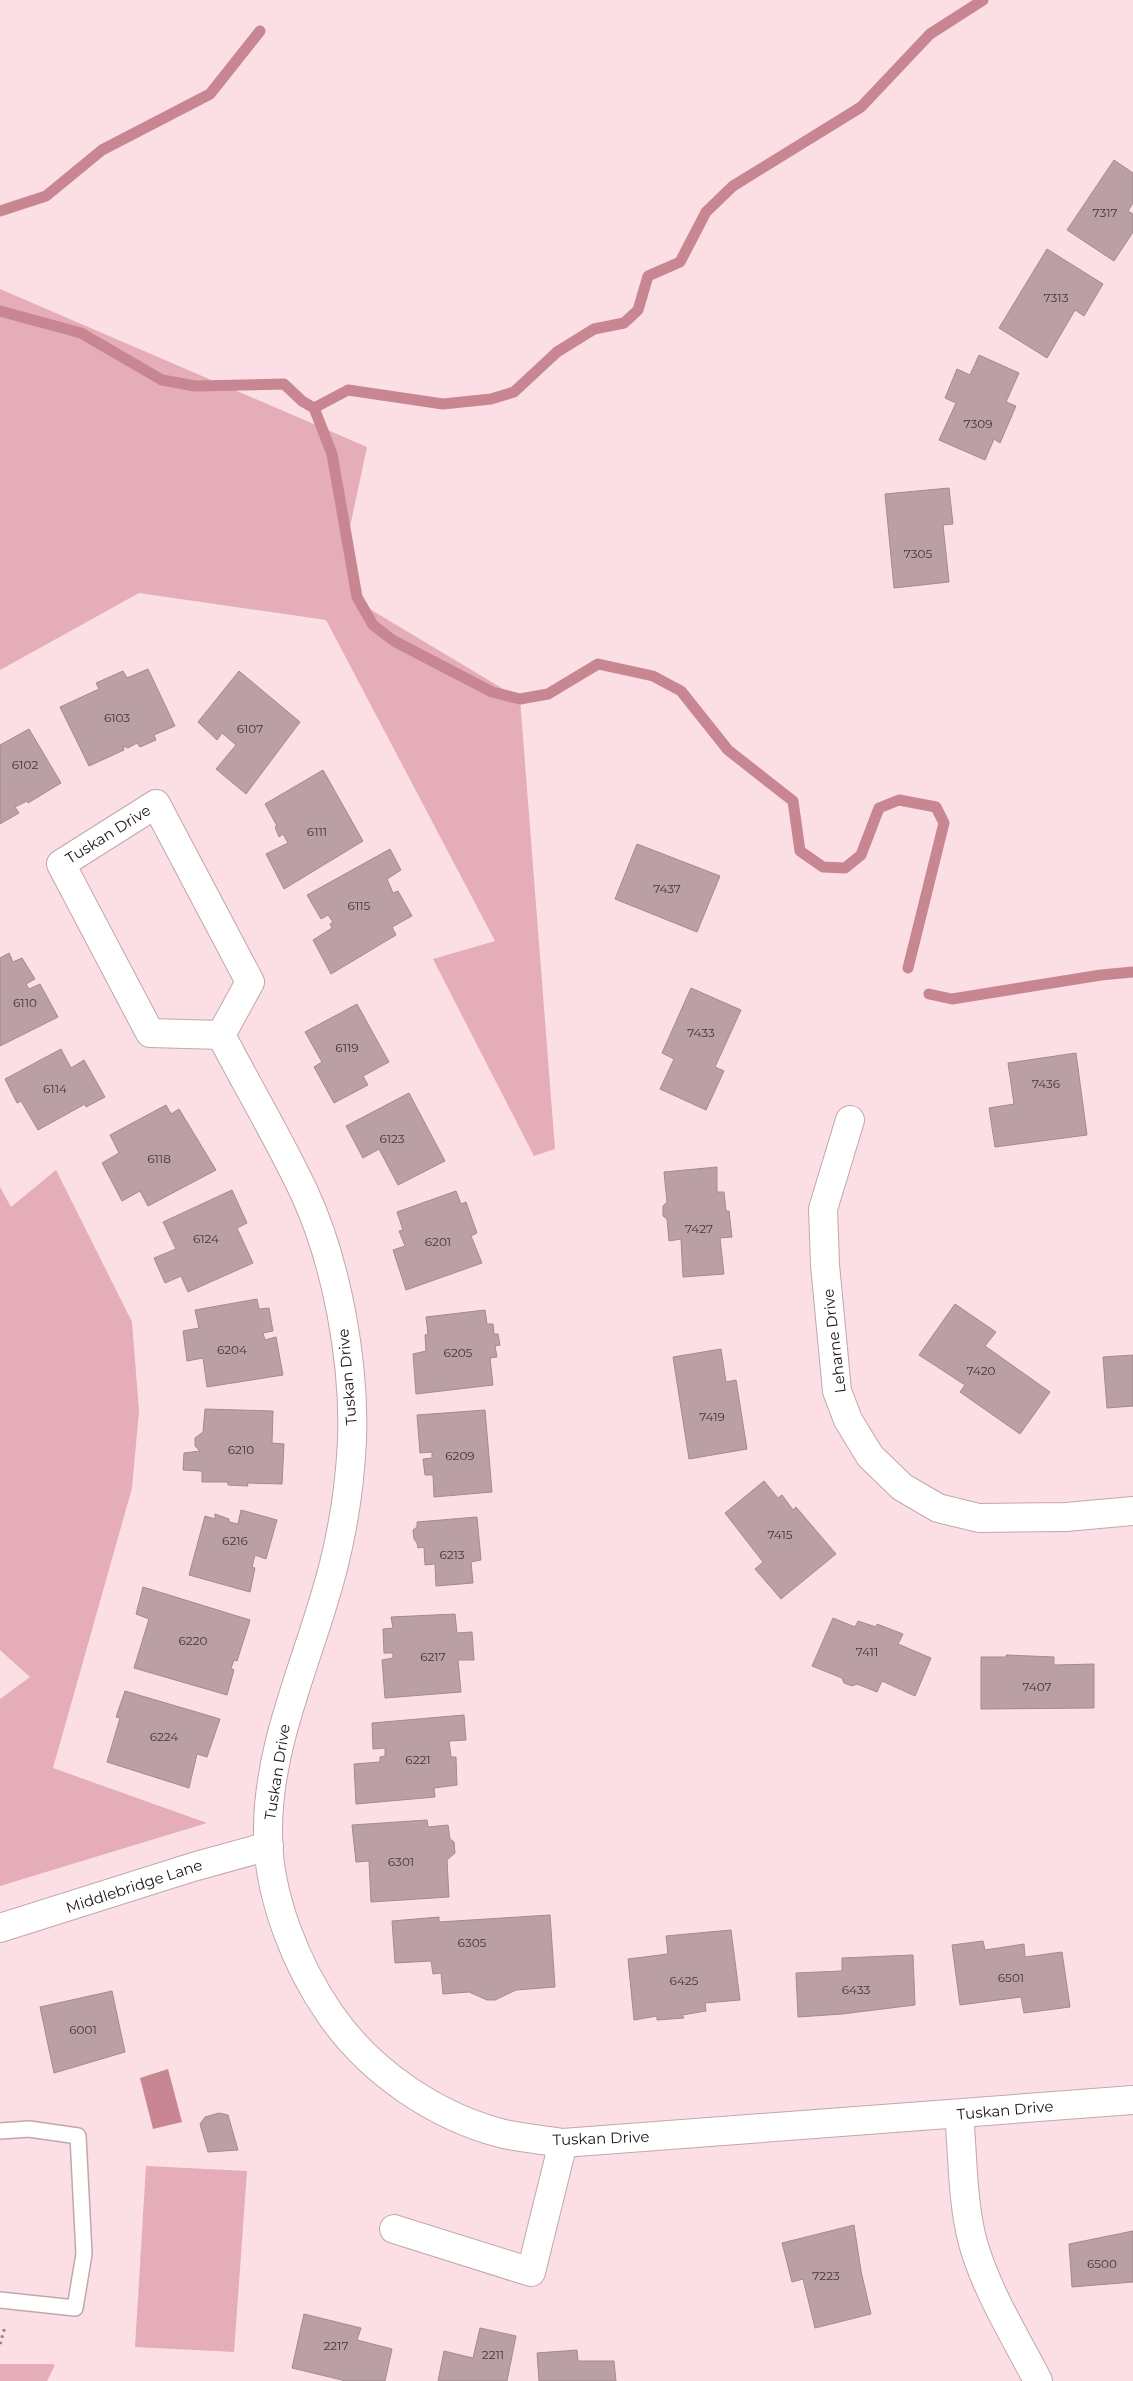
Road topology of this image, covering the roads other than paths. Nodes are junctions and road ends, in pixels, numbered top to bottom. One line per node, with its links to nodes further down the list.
1 (221, 1036): 1 (street, Tuskan Drive); 4 (street, Tuskan Drive)
2 (850, 1120): 3 (street, Leharne Drive)
3 (1133, 1511)
4 (269, 1846): 5 (street, Middlebridge Lane); 9 (street, Tuskan Drive)
5 (0, 1928)
6 (1133, 2100): 7 (street, Tuskan Drive)
7 (959, 2114): 9 (street, Tuskan Drive); 12 (street)
8 (0, 2131): 11 (lane)
9 (563, 2143): 10 (street)
10 (394, 2229)
11 (0, 2300)
12 (1038, 2381)

